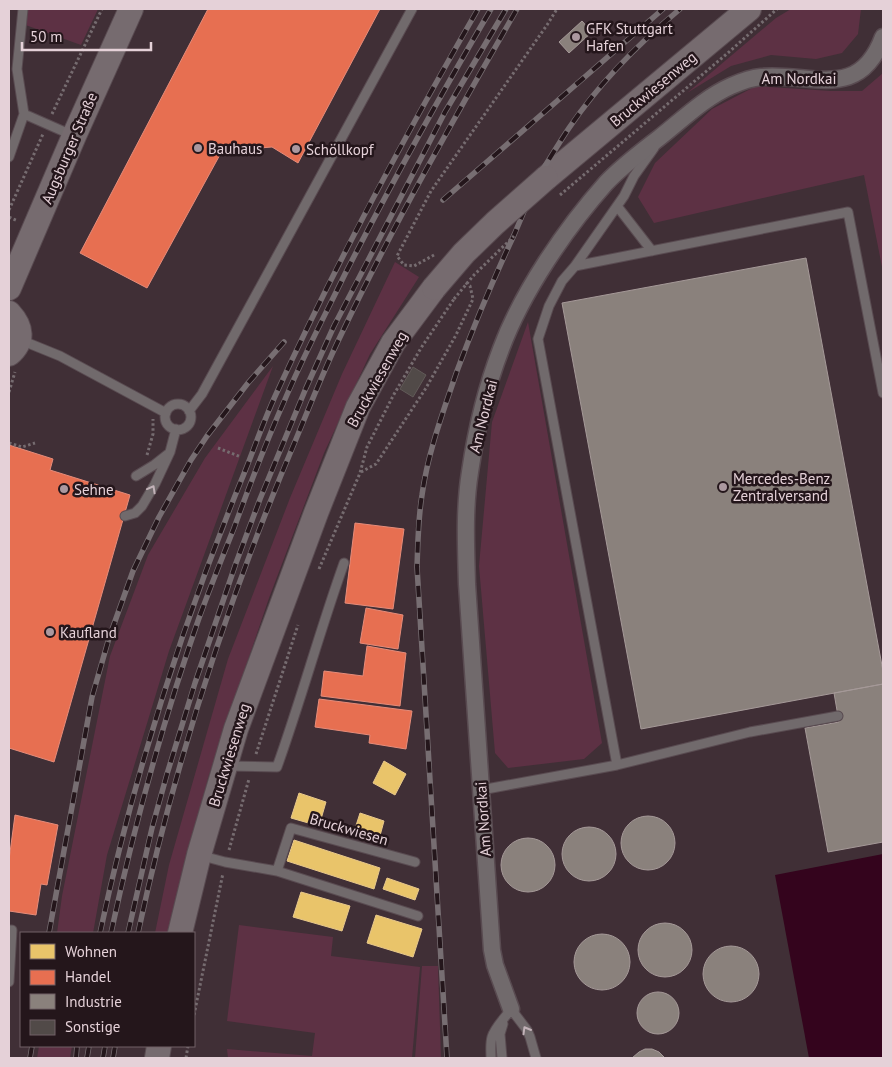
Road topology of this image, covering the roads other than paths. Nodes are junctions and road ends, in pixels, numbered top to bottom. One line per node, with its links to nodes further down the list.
1 (23, 9): 6 (lane)
2 (131, 9): 8 (main road, Augsburger Straße)
3 (412, 9): 17 (lane)
4 (749, 9): 26 (main road, Bruckwiesenweg, bridge)
5 (883, 37): 7 (street, Am Nordkai)
6 (24, 114): 8 (lane); 9 (lane)
7 (668, 131): 10 (lane); 27 (street, Am Nordkai)
8 (74, 136): 13 (main road, Augsburger Straße)
9 (9, 156)
10 (617, 206): 11 (lane); 12 (lane)
11 (652, 251): 12 (lane); 16 (lane)
12 (575, 266): 25 (lane)
13 (9, 288)
14 (9, 313): 15 (main road)
15 (14, 355): 18 (lane)
16 (883, 394)
17 (190, 411): 18 (lane); 19 (lane)
18 (166, 413): 19 (lane)
19 (176, 429): 20 (lane)
20 (170, 452): 21 (lane); 22 (lane, one-way to 20)
21 (139, 474)
22 (125, 516)
23 (344, 562): 26 (lane)
24 (838, 716): 25 (lane)
25 (616, 765): 27 (lane)
26 (225, 766): 28 (main road, Bruckwiesenweg)
27 (481, 790): 35 (street, Am Nordkai)
28 (199, 855): 30 (lane); 33 (main road, Bruckwiesenweg)
29 (415, 862): 30 (lane, Bruckwiesen)
30 (277, 872): 31 (lane)
31 (418, 916)
32 (9, 930): 34 (lane)
33 (180, 932)
34 (9, 982)
35 (508, 1014): 36 (lane); 37 (lane); 38 (lane, one-way to 35)
36 (491, 1058)
37 (502, 1058)
38 (536, 1058)

